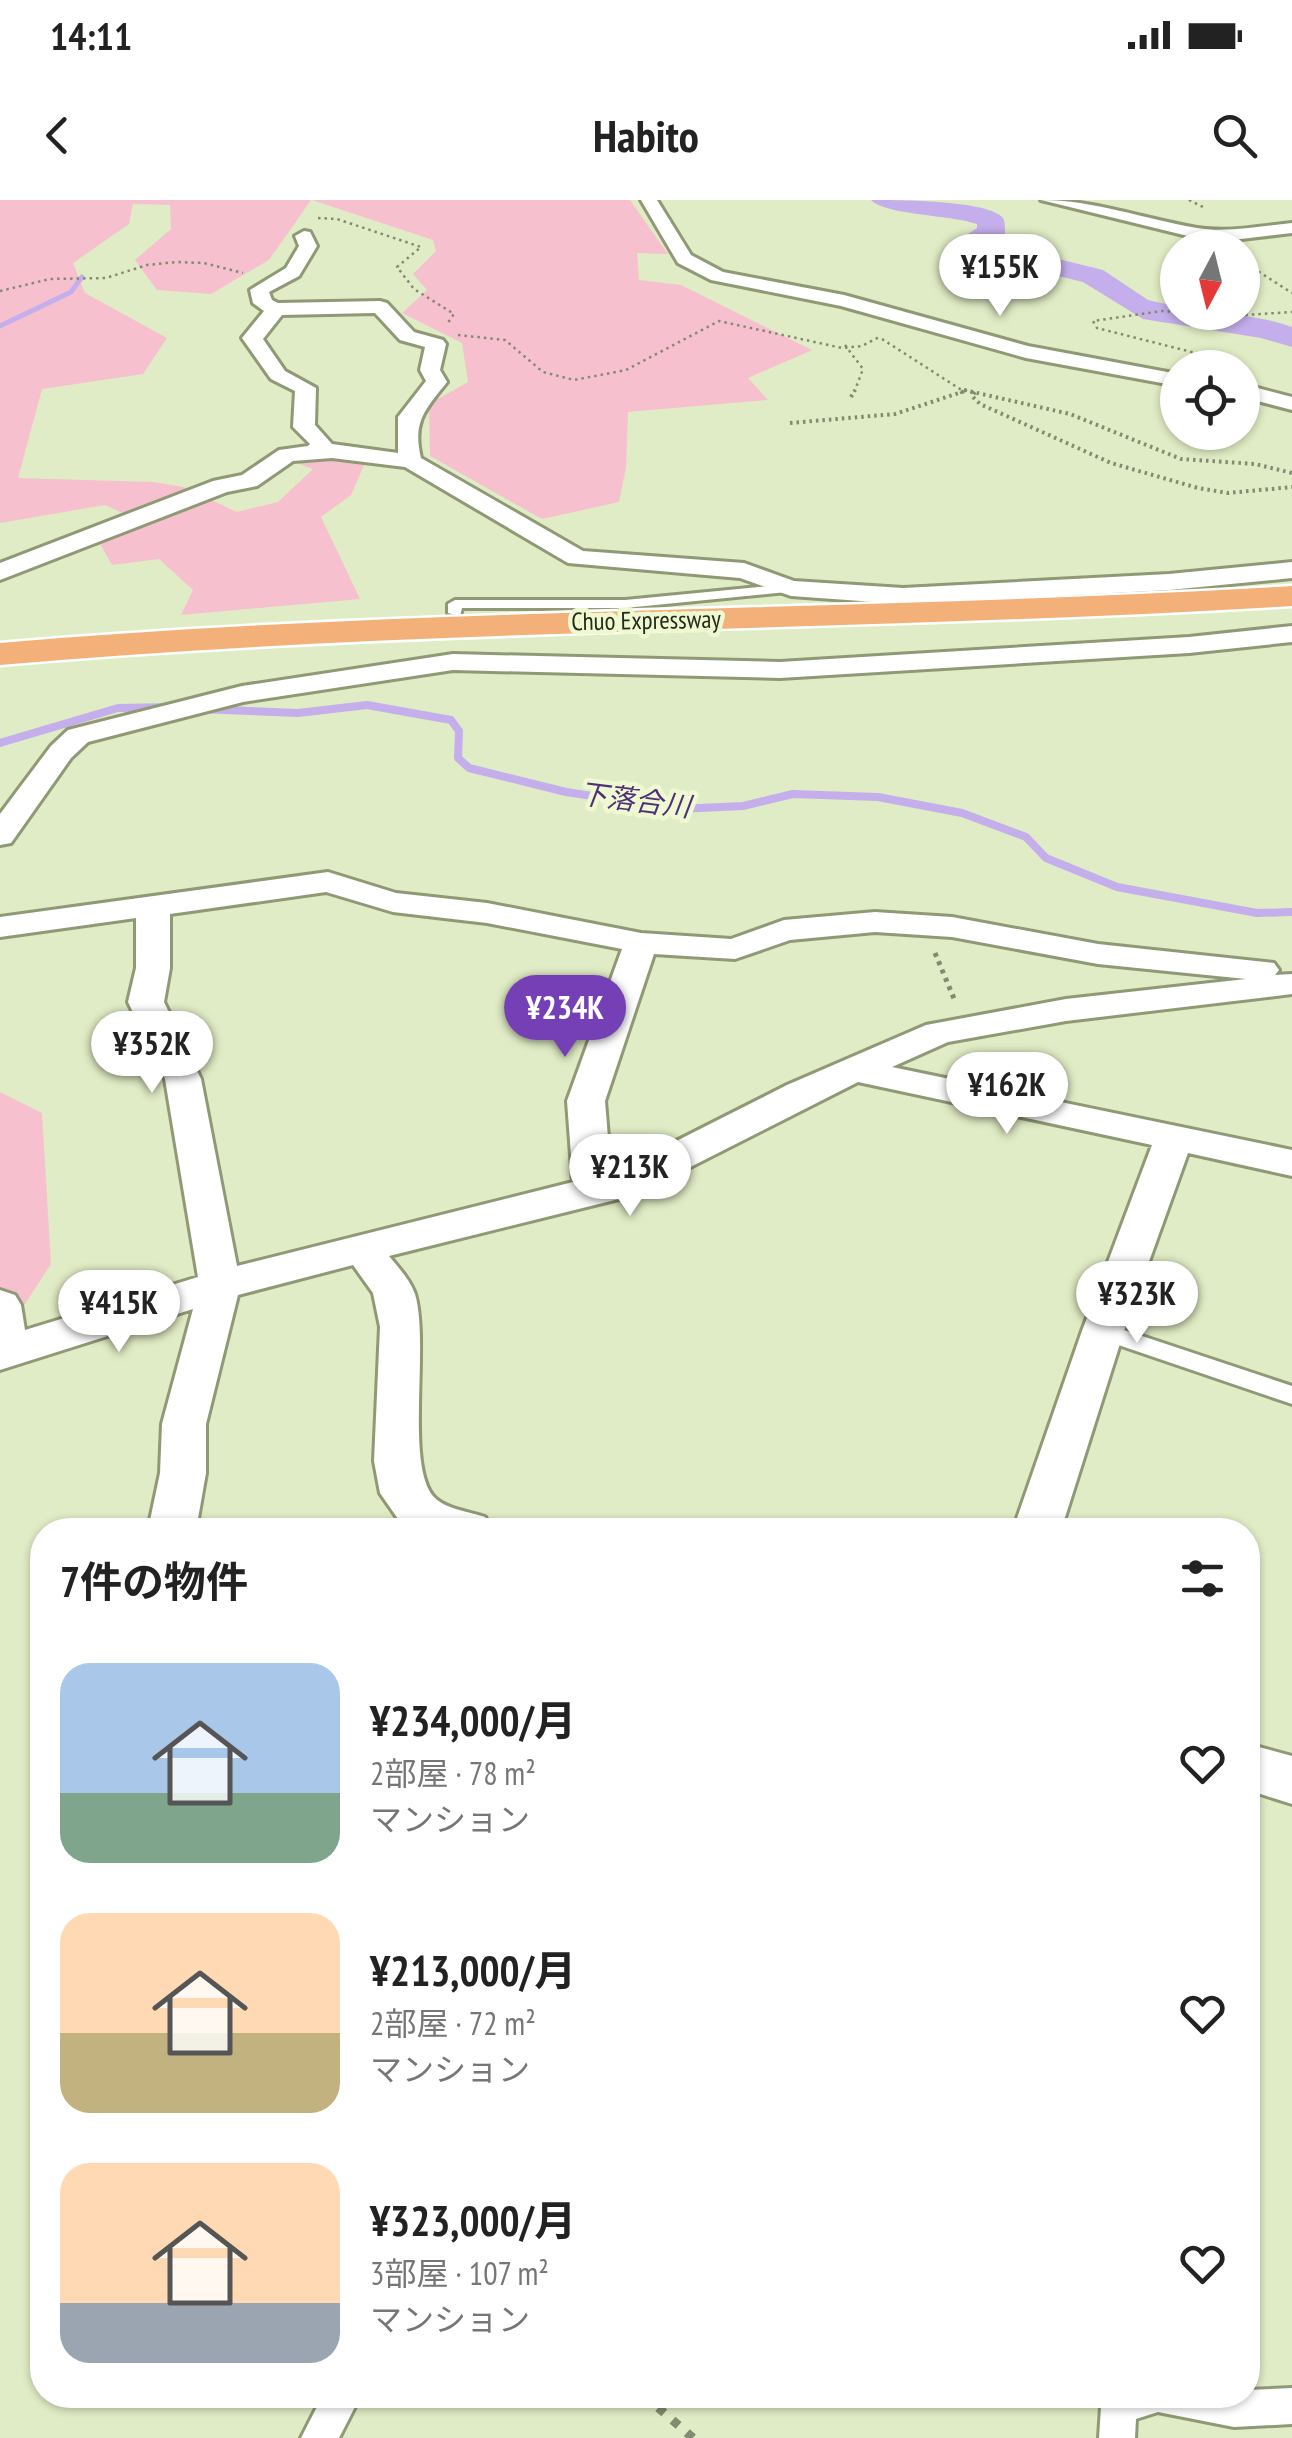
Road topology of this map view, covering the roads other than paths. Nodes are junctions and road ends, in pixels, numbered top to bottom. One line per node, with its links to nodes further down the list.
1 (649, 200): 6 (street)
2 (1049, 200): 4 (street)
3 (309, 227): 5 (street)
4 (1292, 228)
5 (274, 310): 9 (street); 10 (street)
6 (1160, 377)
7 (1260, 395): 8 (street)
8 (1292, 404)
9 (314, 452): 10 (street); 12 (street)
10 (411, 461): 13 (street)
11 (1292, 570): 13 (street)
12 (0, 572)
13 (791, 588): 15 (lane)
14 (1292, 596): 18 (highway, Chuo Expressway)
15 (455, 613)
16 (1292, 613): 19 (highway, Chuo Expressway)
17 (1292, 634): 20 (street)
18 (0, 654)
19 (0, 670)
20 (0, 836)
21 (153, 908): 22 (street); 23 (street); 31 (street)
22 (0, 927)
23 (641, 944): 24 (street); 29 (street)
24 (1292, 974)
25 (1292, 984): 26 (street)
26 (854, 1070): 27 (street); 29 (street)
27 (1174, 1139): 28 (street); 33 (street)
28 (1292, 1163)
29 (593, 1190): 30 (street)
30 (364, 1250): 31 (street); 37 (street)
31 (220, 1286): 34 (street); 36 (street)
32 (0, 1305): 34 (street)
33 (1103, 1331): 35 (lane); 38 (street)
34 (4, 1353)
35 (1292, 1395)
36 (174, 1518)
37 (429, 1518)
38 (1040, 1518)
39 (1260, 1771): 40 (street)
40 (1292, 1780)
41 (1292, 2406): 44 (lane)
42 (336, 2408): 45 (lane)
43 (1119, 2408): 46 (lane)
44 (1260, 2408)
45 (319, 2438)
46 (1117, 2438)

